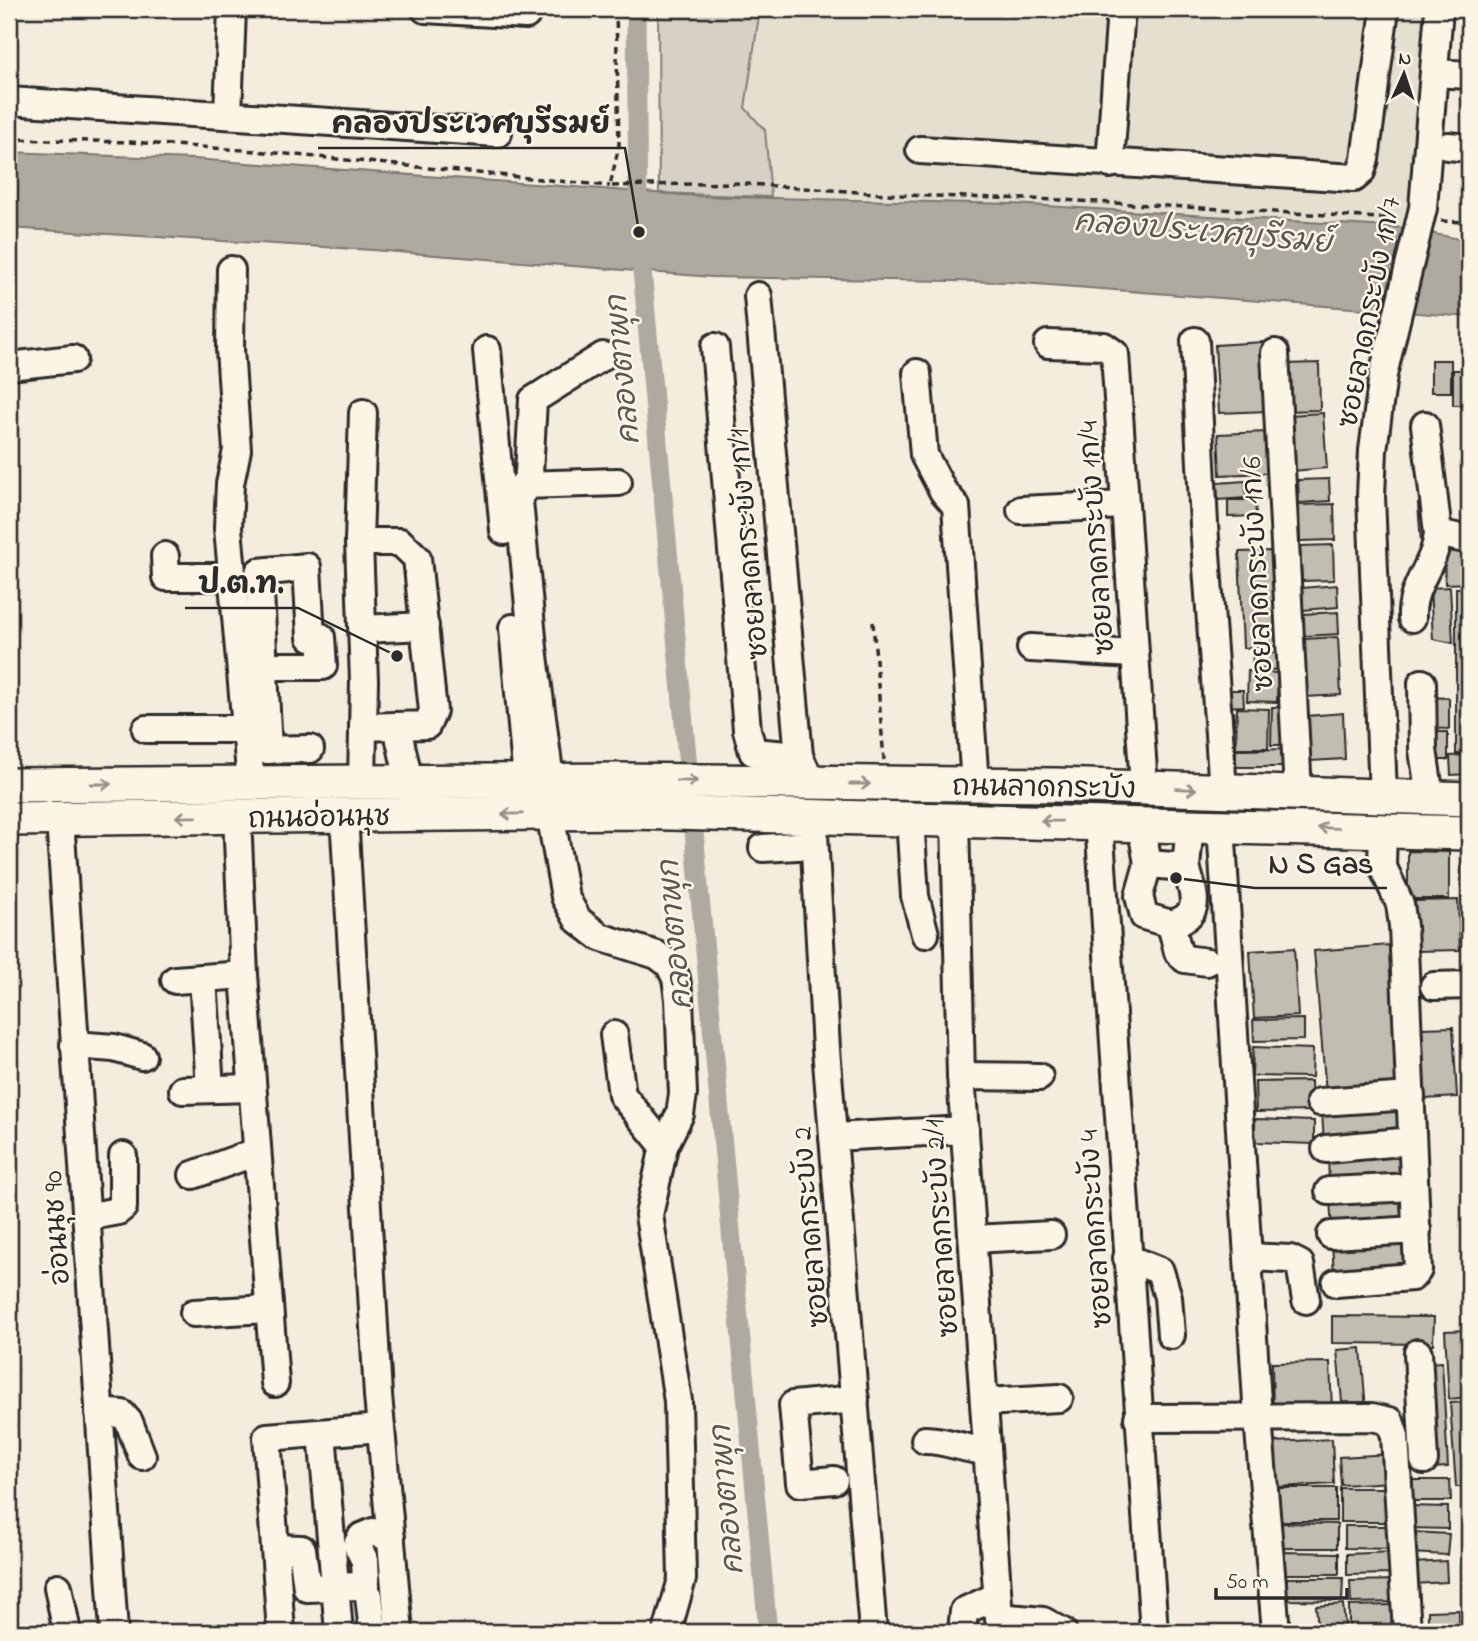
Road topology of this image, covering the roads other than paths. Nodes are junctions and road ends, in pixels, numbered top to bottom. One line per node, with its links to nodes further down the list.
1 (232, 9): 10 (street)
2 (425, 9): 6 (street)
3 (1121, 9): 14 (street)
4 (1385, 9): 14 (street)
5 (1439, 9): 7 (street, ซอยลาดกระบัง 1ก/7)
6 (526, 15)
7 (1434, 73): 8 (street); 12 (street, ซอยลาดกระบัง 1ก/7)
8 (1469, 75)
9 (9, 101): 10 (street)
10 (228, 114): 11 (street)
11 (498, 133)
12 (1449, 146): 60 (street, ซอยลาดกระบัง 1ก/7)
13 (920, 150): 14 (street)
14 (1110, 164)
15 (230, 270): 36 (street)
16 (758, 296): 63 (street, ซอยลาดกระบัง 1ก/1)
17 (1195, 341): 58 (street)
18 (1048, 344): 30 (street, ซอยลาดกระบัง 1ก/4)
19 (715, 346): 63 (street)
20 (487, 350): 49 (street)
21 (1275, 353): 59 (street, ซอยลาดกระบัง 1ก/6)
22 (603, 356): 29 (street)
23 (73, 359): 24 (street)
24 (9, 366)
25 (917, 373): 56 (street)
26 (363, 413): 34 (street)
27 (1425, 425): 32 (street)
28 (618, 482): 29 (street)
29 (523, 485): 49 (street)
30 (1124, 505): 31 (street); 41 (street, ซอยลาดกระบัง 1ก/4)
31 (1021, 510)
32 (1438, 533): 33 (street); 37 (street)
33 (1469, 540)
34 (359, 542): 38 (street); 39 (street)
35 (165, 556): 36 (street)
36 (232, 577): 47 (street)
37 (1412, 618)
38 (425, 626): 39 (street); 45 (street)
39 (363, 629): 44 (street)
40 (1031, 648): 41 (street)
41 (1133, 654): 57 (street, ซอยลาดกระบัง 1ก/4)
42 (264, 666): 47 (street)
43 (1422, 683): 61 (street)
44 (363, 727): 45 (street); 52 (street)
45 (397, 727): 51 (street)
46 (146, 729): 47 (street)
47 (253, 743): 48 (street); 53 (street)
48 (310, 750)
49 (538, 780): 50 (main road, ถนนอ่อนนุช); 51 (main road, ถนนอ่อนนุช)
50 (619, 780): 63 (main road, ถนนลาดกระบัง, one-way to 63)
51 (409, 781): 52 (main road, ถนนอ่อนนุช)
52 (362, 782): 53 (main road, ถนนอ่อนนุช)
53 (251, 783): 54 (main road, ถนนอ่อนนุช, one-way to 53)
54 (60, 784): 55 (main road, ถนนอ่อนนุช); 70 (main road)
55 (9, 785)
56 (975, 785): 57 (main road, ถนนลาดกระบัง); 63 (main road, ถนนลาดกระบัง, one-way to 56)
57 (1144, 787): 58 (main road, ถนนลาดกระบัง, one-way to 58)
58 (1223, 790): 59 (main road, ถนนลาดกระบัง)
59 (1298, 792): 60 (main road, ถนนลาดกระบัง)
60 (1383, 795): 61 (main road, ถนนลาดกระบัง)
61 (1430, 797): 62 (main road, ถนนลาดกระบัง)
62 (1469, 799)
63 (803, 800): 65 (main road, ถนนลาดกระบัง); 68 (main road, ถนนลาดกระบัง); 77 (street); 99 (street, ซอยลาดกระบัง 2)
64 (550, 813): 65 (main road, ถนนอ่อนนุช); 66 (main road, ถนนอ่อนนุช, one-way to 66); 101 (street)
65 (629, 813)
66 (344, 815): 67 (main road, ถนนอ่อนนุช); 130 (street)
67 (237, 817): 70 (main road, ถนนอ่อนนุช, one-way to 70); 83 (street)
68 (910, 818): 71 (main road, ถนนลาดกระบัง); 81 (street)
69 (9, 819): 70 (main road, ถนนอ่อนนุช)
70 (60, 819): 89 (street, อ่อนนุช 90)
71 (955, 819): 72 (main road, ถนนลาดกระบัง, one-way to 71); 91 (street, ซอยลาดกระบัง 2/1)
72 (1099, 822): 73 (main road, ถนนลาดกระบัง); 114 (street, ซอยลาดกระบัง 4)
73 (1141, 823): 74 (main road, ถนนลาดกระบัง); 78 (street)
74 (1205, 825): 75 (main road, ถนนลาดกระบัง, one-way to 74); 79 (street); 113 (street)
75 (1383, 830): 76 (main road, ถนนลาดกระบัง); 96 (street)
76 (1469, 833)
77 (763, 848)
78 (1148, 864): 79 (street); 80 (street)
79 (1186, 867): 80 (street)
80 (1171, 924): 82 (street)
81 (925, 934)
82 (1207, 962)
83 (244, 975): 84 (street); 93 (street)
84 (203, 978): 85 (street); 94 (street)
85 (175, 980)
86 (1469, 985): 87 (street)
87 (1434, 986)
88 (614, 1035): 101 (street)
89 (74, 1045): 90 (street); 108 (street, อ่อนนุช 90)
90 (142, 1056)
91 (961, 1076): 92 (street); 98 (street, ซอยลาดกระบัง 2/1)
92 (1039, 1077)
93 (252, 1088): 94 (street); 103 (street)
94 (210, 1089): 95 (street)
95 (183, 1090)
96 (1411, 1096): 97 (street); 100 (street)
97 (1320, 1102)
98 (965, 1130): 99 (street); 112 (street, ซอยลาดกระบัง 2/1)
99 (833, 1137): 123 (street, ซอยลาดกระบัง 2)
100 (1412, 1141): 102 (street); 106 (street)
101 (664, 1146): 152 (street)
102 (1326, 1149)
103 (256, 1152): 105 (street); 117 (street)
104 (123, 1156): 108 (street)
105 (193, 1175)
106 (1414, 1187): 107 (street); 109 (street)
107 (1329, 1191)
108 (86, 1217): 126 (street, อ่อนนุช 90)
109 (1418, 1230): 111 (street); 115 (street)
110 (1051, 1235): 112 (street)
111 (1331, 1235)
112 (972, 1239): 124 (street, ซอยลาดกระบัง 2/1)
113 (1249, 1256): 116 (street); 128 (street)
114 (1128, 1258): 119 (street); 127 (street, ซอยลาดกระบัง 4)
115 (1336, 1283)
116 (1306, 1300)
117 (267, 1309): 118 (street); 121 (street)
118 (194, 1313)
119 (1171, 1335)
120 (1418, 1353): 125 (street)
121 (275, 1383)
122 (1059, 1398): 124 (street)
123 (855, 1399): 136 (street); 153 (street, ซอยลาดกระบัง 2)
124 (984, 1402): 133 (street, ซอยลาดกระบัง 2/1)
125 (1422, 1410): 129 (street); 135 (street)
126 (99, 1412): 134 (street); 147 (street, อ่อนนุช 90)
127 (1138, 1418): 128 (street); 156 (street, ซอยลาดกระบัง 4)
128 (1258, 1418): 129 (street); 157 (street)
129 (1390, 1420): 158 (street)
130 (381, 1429): 131 (street); 138 (street)
131 (322, 1433): 137 (street); 139 (street)
132 (925, 1440): 133 (street)
133 (987, 1451): 145 (street, ซอยลาดกระบัง 2/1)
134 (142, 1456)
135 (1424, 1460)
136 (834, 1480)
137 (330, 1523): 138 (street); 141 (street)
138 (390, 1529): 141 (street); 142 (street)
139 (275, 1548): 141 (street); 144 (street)
140 (58, 1587): 146 (street)
141 (336, 1592): 143 (street); 144 (street); 149 (street)
142 (396, 1593): 143 (street); 151 (street)
143 (369, 1595): 150 (street)
144 (279, 1602): 148 (street)
145 (999, 1615): 154 (street); 155 (street)
146 (67, 1632)
147 (114, 1632)
148 (281, 1632)
149 (339, 1632)
150 (373, 1632)
151 (399, 1632)
152 (667, 1632)
153 (873, 1632)
154 (962, 1632)
155 (1063, 1632)
156 (1154, 1632)
157 (1276, 1632)
158 (1407, 1632)

